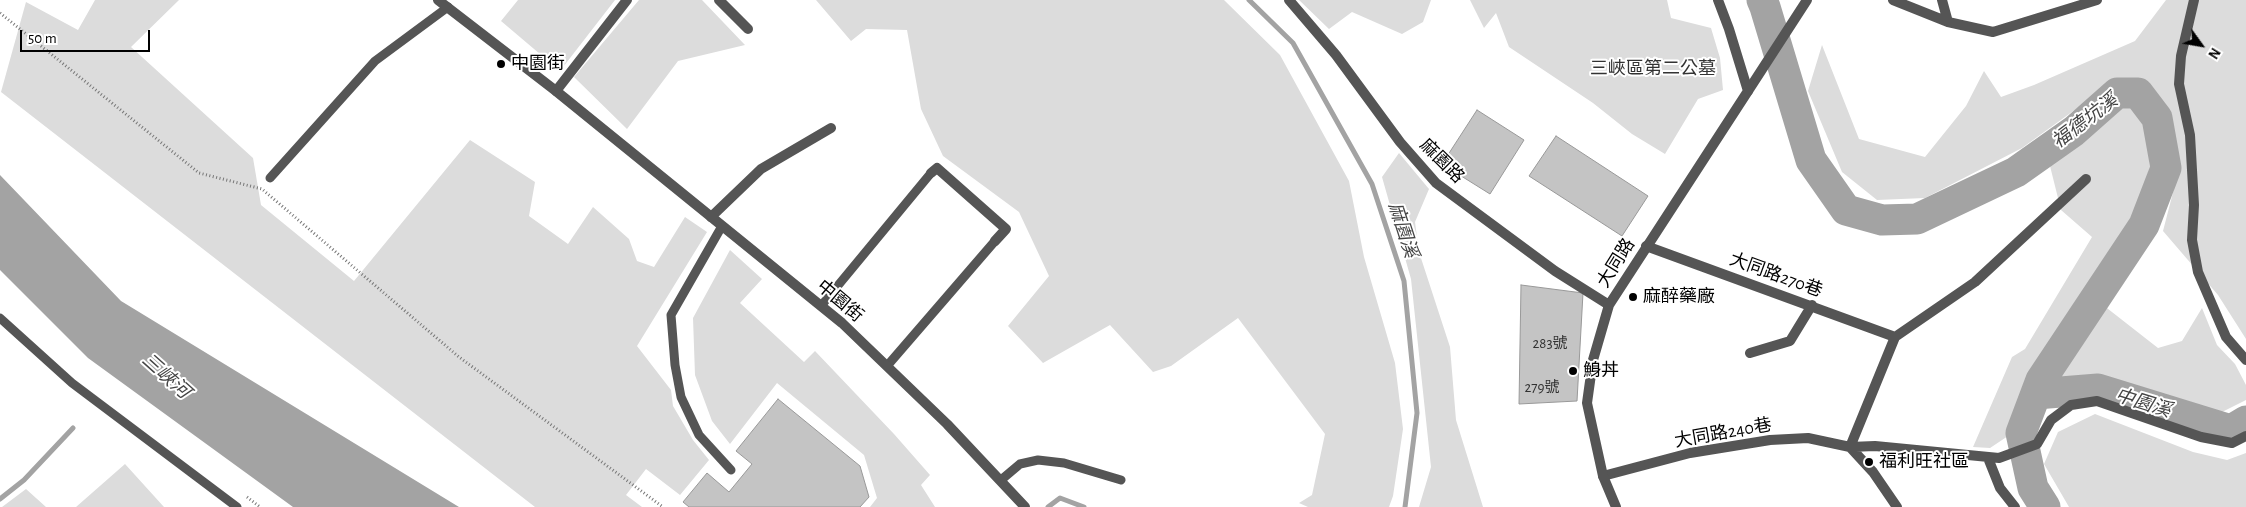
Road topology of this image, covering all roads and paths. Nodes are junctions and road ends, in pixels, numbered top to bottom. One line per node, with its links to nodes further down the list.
1 (438, 0): 11 (street, 中園街)
2 (627, 0): 16 (street)
3 (720, 0): 14 (street)
4 (1289, 0): 25 (street, 麻園路)
5 (1718, 0): 15 (street)
6 (1807, 0): 15 (street, 大同路)
7 (1893, 0): 13 (street)
8 (1942, 0): 13 (street)
9 (2097, 0): 13 (street)
10 (2194, 0): 31 (street)
11 (448, 7): 16 (street, 中園街); 19 (lane)
12 (0, 13): 41 (path)
13 (1948, 22)
14 (748, 29)
15 (1748, 91): 24 (street, 大同路)
16 (556, 92): 21 (street, 中園街)
17 (830, 128): 21 (street)
18 (931, 173): 23 (street); 27 (lane)
19 (270, 178)
20 (2086, 179): 29 (street)
21 (712, 218): 22 (street, 中園街)
22 (722, 226): 27 (street, 中園街); 36 (lane)
23 (995, 241): 32 (lane)
24 (1646, 246): 25 (street, 大同路); 26 (street, 大同路270巷)
25 (1609, 305): 37 (street, 大同路)
26 (1812, 305): 29 (street, 大同路270巷); 30 (street)
27 (821, 306): 32 (street, 中園街)
28 (0, 318): 40 (lane)
29 (1895, 337): 34 (street)
30 (1750, 353)
31 (2245, 356)
32 (887, 366): 38 (street, 中園街)
33 (2246, 436): 35 (street, 大同路240巷)
34 (1850, 447): 35 (street, 大同路240巷); 37 (street, 大同路240巷); 44 (street)
35 (1988, 458): 45 (street)
36 (731, 470)
37 (1604, 476): 43 (street, 大同路)
38 (998, 477): 39 (lane); 42 (street, 中園街)
39 (1121, 480)
40 (237, 507)
41 (663, 507)
42 (1025, 507)
43 (1616, 507)
44 (1897, 507)
45 (2015, 507)

